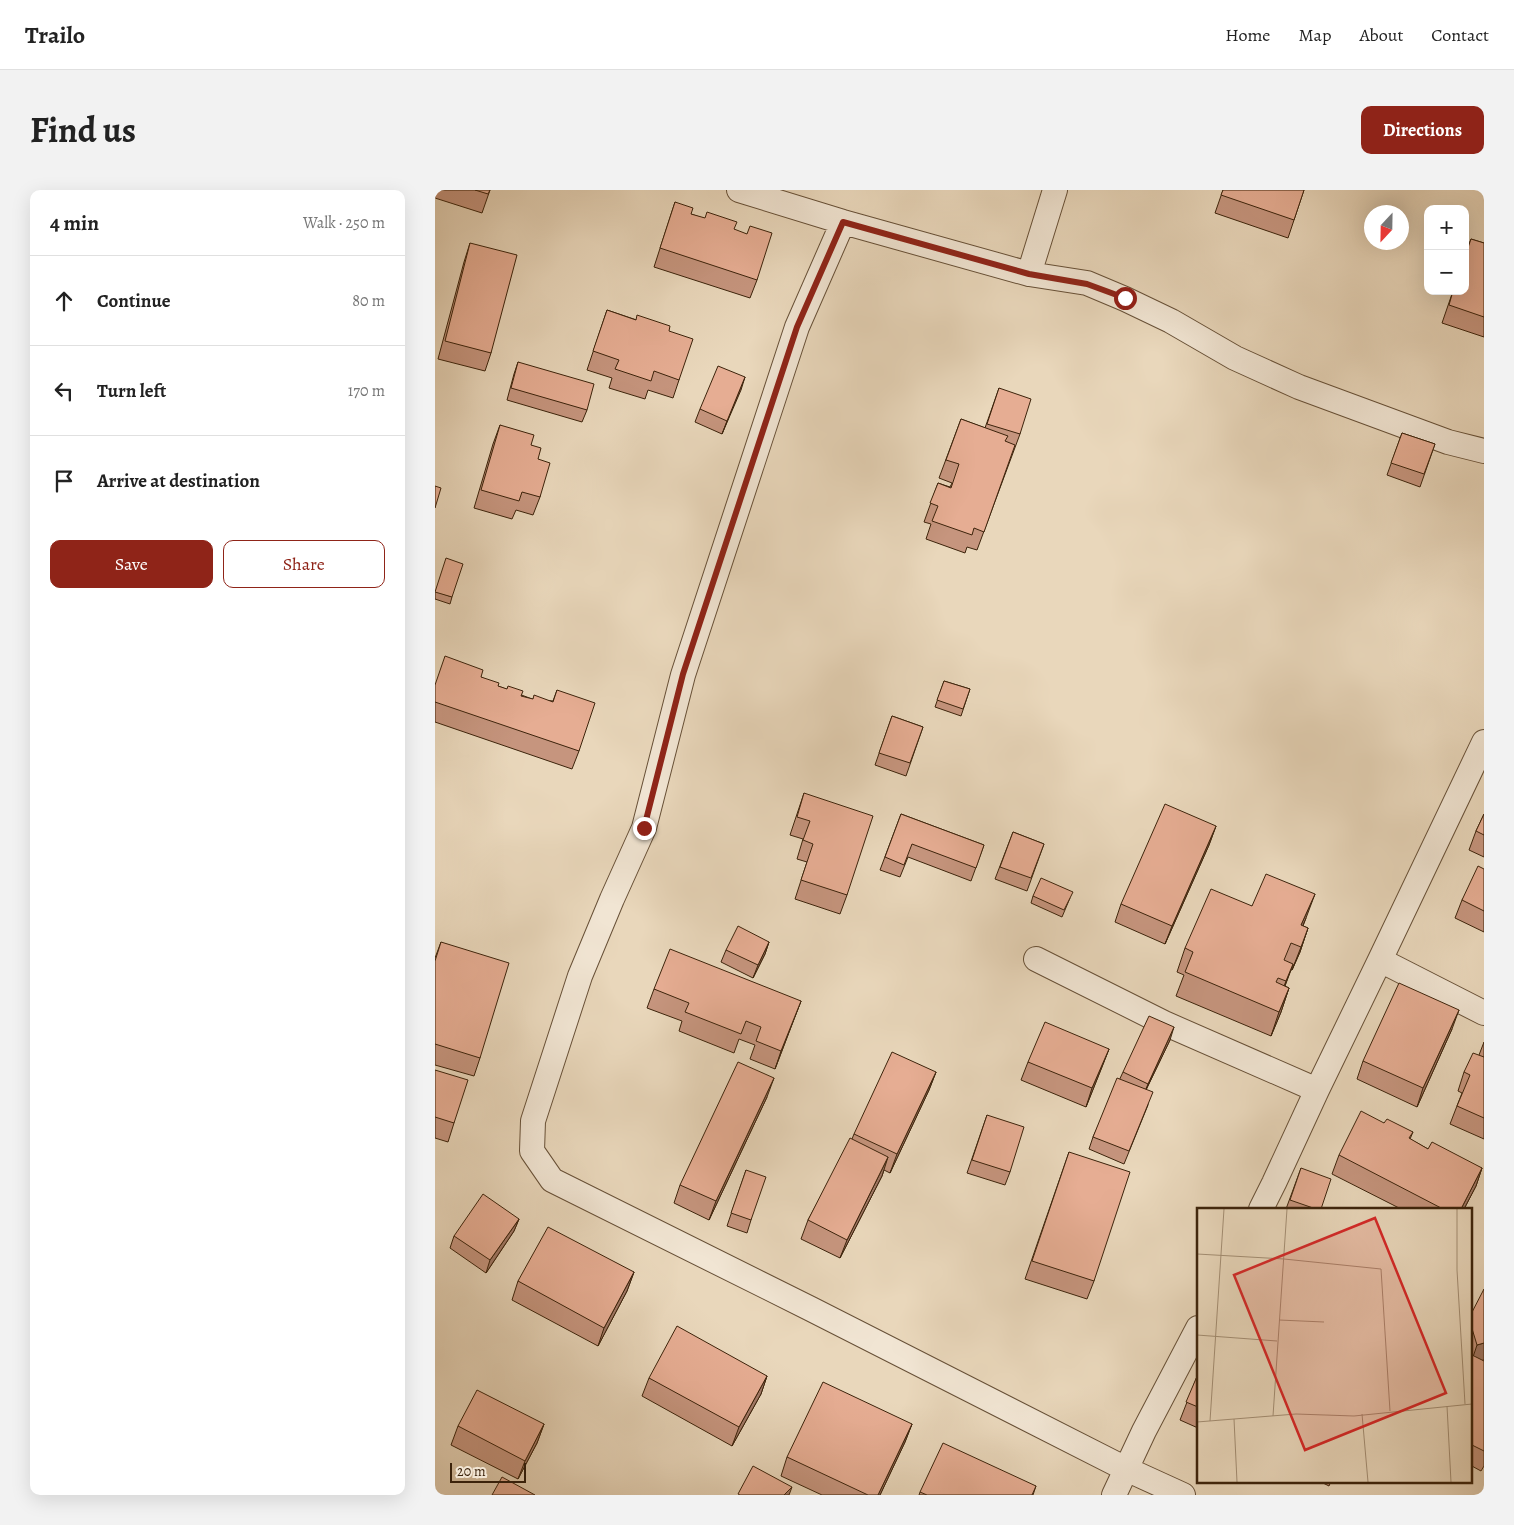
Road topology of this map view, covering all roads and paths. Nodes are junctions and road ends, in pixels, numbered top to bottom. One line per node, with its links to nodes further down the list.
1 (739, 190): 3 (street)
2 (1055, 190): 4 (street)
3 (843, 222): 4 (street); 13 (street)
4 (1029, 274): 5 (street)
5 (1484, 451)
6 (1484, 742): 8 (street)
7 (1036, 959): 10 (street)
8 (1380, 960): 9 (street); 10 (street)
9 (1484, 1013)
10 (1317, 1090): 11 (street)
11 (1261, 1208)
12 (1197, 1330): 13 (street)
13 (1126, 1469): 14 (street); 15 (street)
14 (1114, 1495)
15 (1183, 1495)

